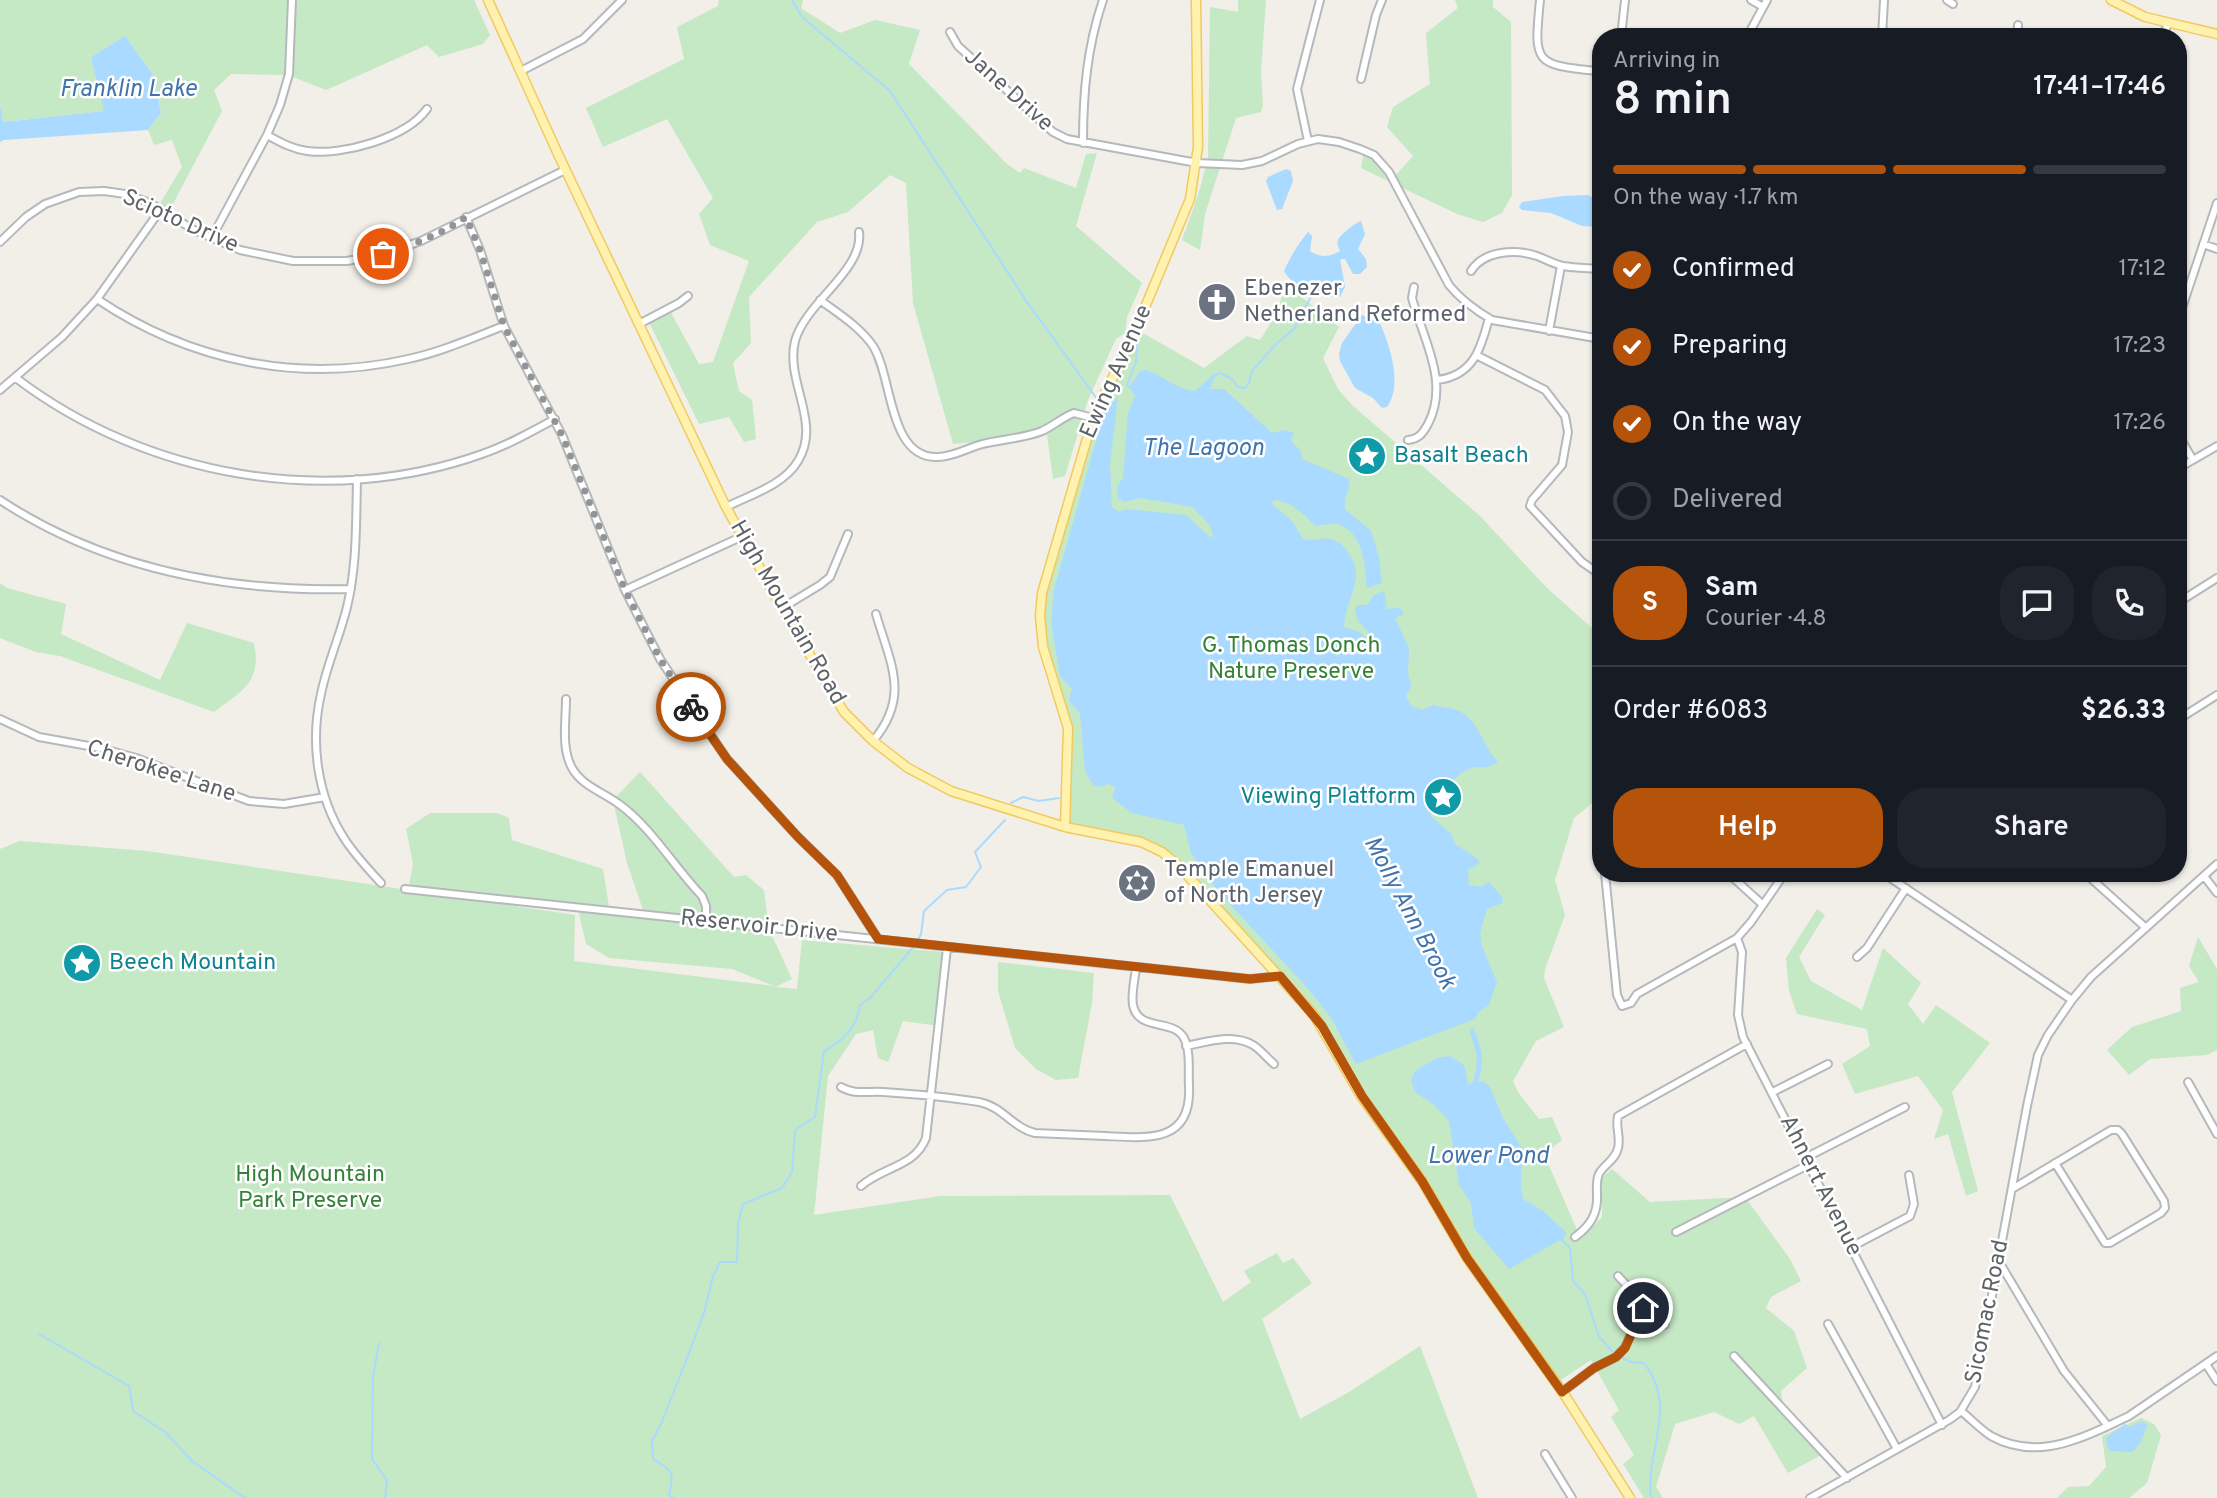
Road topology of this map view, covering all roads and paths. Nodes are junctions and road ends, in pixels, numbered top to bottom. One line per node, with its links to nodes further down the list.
1 (292, 0): 28 (street)
2 (488, 0): 24 (main road, High Mountain Road)
3 (622, 0): 24 (street)
4 (1102, 0): 30 (street)
5 (1196, 0): 31 (main road, Ewing Avenue)
6 (1320, 0): 29 (street)
7 (1382, 0): 26 (street)
8 (1540, 0): 25 (street)
9 (1625, 0): 17 (street)
10 (1751, 0): 14 (street)
11 (1768, 0): 14 (street)
12 (1884, 0): 19 (street)
13 (2111, 0): 15 (main road)
14 (1763, 7): 18 (street)
15 (2168, 23): 21 (street); 23 (main road)
16 (2018, 25): 20 (street)
17 (1622, 28)
18 (1752, 28)
19 (1882, 28)
20 (2018, 28)
21 (2166, 28)
22 (950, 32): 30 (street, Jane Drive)
23 (2217, 34)
24 (521, 71): 32 (main road, High Mountain Road)
25 (1592, 71)
26 (1361, 79)
27 (427, 109): 28 (street)
28 (267, 135): 37 (street)
29 (1308, 141): 31 (street, Jane Drive); 49 (street)
30 (1083, 143): 31 (street, Jane Drive)
31 (1197, 163): 58 (main road, Ewing Avenue)
32 (565, 170): 35 (street, Scioto Drive); 50 (main road, High Mountain Road)
33 (2217, 203): 39 (street)
34 (161, 209): 37 (street, Scioto Drive); 38 (street, Scioto Drive); 47 (street)
35 (466, 217): 37 (street, Scioto Drive); 51 (street)
36 (859, 232): 48 (street)
37 (211, 239)
38 (0, 242)
39 (2203, 244): 40 (street); 45 (street)
40 (2217, 249)
41 (1561, 266): 42 (street); 43 (street); 52 (street)
42 (1592, 268)
43 (1471, 271)
44 (1414, 287): 56 (street)
45 (2187, 289)
46 (688, 296): 50 (street)
47 (97, 299): 51 (street); 55 (street)
48 (820, 300): 58 (street); 67 (street)
49 (1489, 318): 52 (street); 54 (street)
50 (639, 324): 67 (main road, High Mountain Road)
51 (504, 326): 59 (street)
52 (1549, 331): 53 (street)
53 (1592, 338)
54 (1476, 355): 56 (street); 70 (street)
55 (16, 378): 57 (street); 65 (street)
56 (1437, 380): 60 (street)
57 (0, 390)
58 (1093, 418): 83 (main road, Ewing Avenue)
59 (555, 419): 65 (street); 73 (street)
60 (1408, 440)
61 (2217, 446): 63 (street)
62 (2187, 450): 63 (street)
63 (2193, 460): 64 (street)
64 (2187, 463)
65 (357, 480): 72 (street)
66 (0, 500): 72 (street)
67 (726, 506): 69 (main road, High Mountain Road)
68 (848, 534): 75 (street)
69 (743, 536): 73 (street); 75 (main road, High Mountain Road)
70 (1592, 569)
71 (2217, 578): 74 (street)
72 (351, 589): 82 (street)
73 (625, 590): 99 (street)
74 (2187, 597)
75 (782, 608): 81 (main road, High Mountain Road)
76 (876, 614): 81 (street)
77 (2217, 695): 79 (street)
78 (566, 699): 96 (street)
79 (2187, 714)
80 (0, 719): 82 (street, Cherokee Lane)
81 (873, 741): 83 (main road, High Mountain Road)
82 (325, 797): 91 (street)
83 (1065, 827): 103 (main road, High Mountain Road)
84 (2217, 864): 85 (street, Sicomac Road)
85 (2204, 876): 94 (street); 97 (street, Sicomac Road)
86 (1606, 882): 98 (street)
87 (1738, 882): 95 (street)
88 (1779, 882): 95 (street)
89 (1897, 882): 92 (street)
90 (2095, 882): 97 (street)
91 (381, 883)
92 (1906, 888): 101 (street); 104 (street)
93 (405, 889): 96 (street, Reservoir Drive)
94 (2217, 893)
95 (1763, 905): 98 (street)
96 (706, 922): 99 (street, Reservoir Drive)
97 (2146, 928): 104 (street, Sicomac Road)
98 (1737, 938): 105 (street, Ahnert Avenue)
99 (878, 939): 100 (street, Reservoir Drive)
100 (947, 948): 102 (street, Reservoir Drive); 112 (street)
101 (1857, 957)
102 (1136, 967): 103 (street, Reservoir Drive); 106 (street)
103 (1280, 976): 132 (main road, High Mountain Road)
104 (2072, 1000): 119 (street, Sicomac Road)
105 (1747, 1044): 111 (street, Ahnert Avenue); 121 (street)
106 (1186, 1046): 108 (street); 112 (street)
107 (1828, 1064): 111 (street)
108 (1274, 1065)
109 (2188, 1082): 114 (street)
110 (841, 1087): 112 (street)
111 (1773, 1092): 115 (street, Ahnert Avenue)
112 (931, 1097): 118 (street)
113 (1905, 1107): 115 (street)
114 (2217, 1134)
115 (1806, 1161): 120 (street); 122 (street, Ahnert Avenue)
116 (2055, 1163): 116 (street); 119 (street)
117 (1909, 1175): 122 (street)
118 (861, 1186)
119 (2011, 1189): 123 (street, Sicomac Road)
120 (1676, 1232)
121 (1575, 1237)
122 (1851, 1247): 134 (street, Ahnert Avenue)
123 (1998, 1260): 133 (street, Sicomac Road); 135 (street)
124 (1618, 1276): 125 (street)
125 (1643, 1303): 127 (street); 132 (street)
126 (1828, 1324): 136 (street)
127 (1665, 1325)
128 (1734, 1356): 138 (street)
129 (2217, 1356): 130 (street)
130 (2206, 1364): 131 (street); 135 (street)
131 (2217, 1381)
132 (1562, 1392): 140 (main road, High Mountain Road)
133 (1961, 1411): 134 (street, Sicomac Road); 135 (street)
134 (1942, 1424): 136 (street, Sicomac Road)
135 (2108, 1426)
136 (1897, 1450): 138 (street, Sicomac Road)
137 (1545, 1454): 139 (street)
138 (1847, 1478): 141 (street, Sicomac Road)
139 (1573, 1498)
140 (1630, 1498)
141 (1810, 1498)

